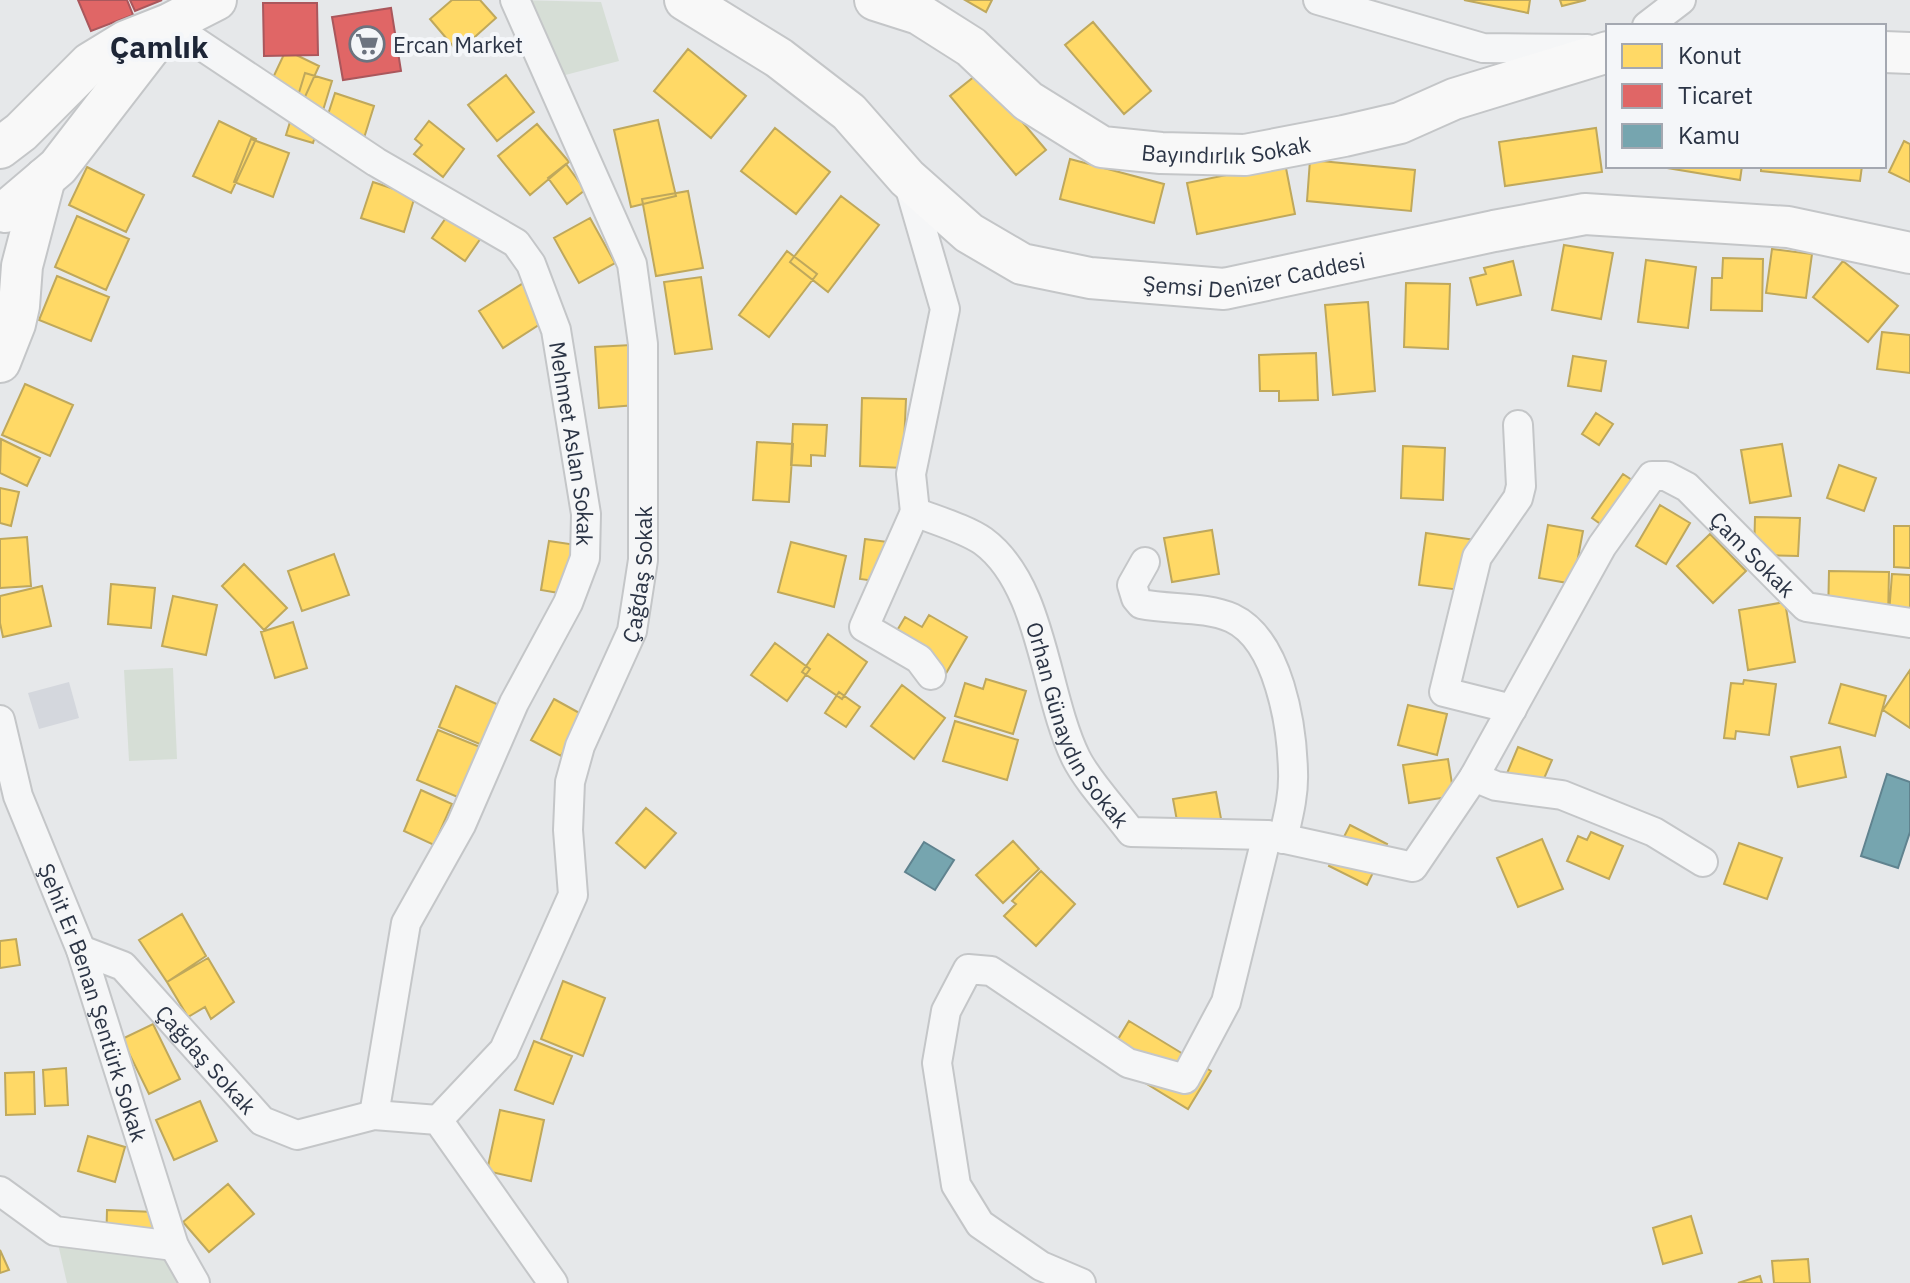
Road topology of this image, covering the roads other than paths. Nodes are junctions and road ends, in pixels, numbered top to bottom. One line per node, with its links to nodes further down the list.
1 (216, 0): 7 (main road)
2 (515, 0): 34 (street, Çağdaş Sokak)
3 (685, 0): 16 (main road, Şemsi Denizer Caddesi)
4 (875, 0): 10 (main road, Bayındırlık Sokak)
5 (1318, 0): 9 (street)
6 (1681, 0): 8 (street)
7 (169, 24): 13 (main road); 15 (main road); 33 (street, Mehmet Aslan Sokak)
8 (1650, 24)
9 (1606, 50)
10 (1606, 51)
11 (1886, 52): 12 (main road)
12 (1910, 53)
13 (0, 148)
14 (0, 169): 17 (main road)
15 (45, 178): 17 (main road); 19 (main road)
16 (907, 178): 18 (main road, Şemsi Denizer Caddesi); 23 (street)
17 (3, 214)
18 (1910, 253)
19 (11, 260): 20 (main road)
20 (0, 362)
21 (1518, 425): 27 (street)
22 (1652, 476): 25 (street, Çam Sokak); 27 (street, Orhan Günaydın Sokak)
23 (915, 512): 26 (street); 30 (street, Orhan Günaydın Sokak)
24 (1145, 562): 30 (street)
25 (1910, 623)
26 (931, 675)
27 (1512, 709): 29 (street, Orhan Günaydın Sokak)
28 (0, 720): 32 (street, Şehit Er Benan Şentürk Sokak)
29 (1474, 777): 30 (street, Orhan Günaydın Sokak); 31 (street)
30 (1275, 837): 39 (street)
31 (1703, 862)
32 (81, 950): 33 (street, Çağdaş Sokak); 36 (street, Şehit Er Benan Şentürk Sokak)
33 (374, 1115): 34 (street, Çağdaş Sokak)
34 (438, 1120): 38 (street)
35 (0, 1191): 36 (street)
36 (174, 1246): 37 (street, Şehit Er Benan Şentürk Sokak)
37 (195, 1283)
38 (553, 1283)
39 (1081, 1283)

